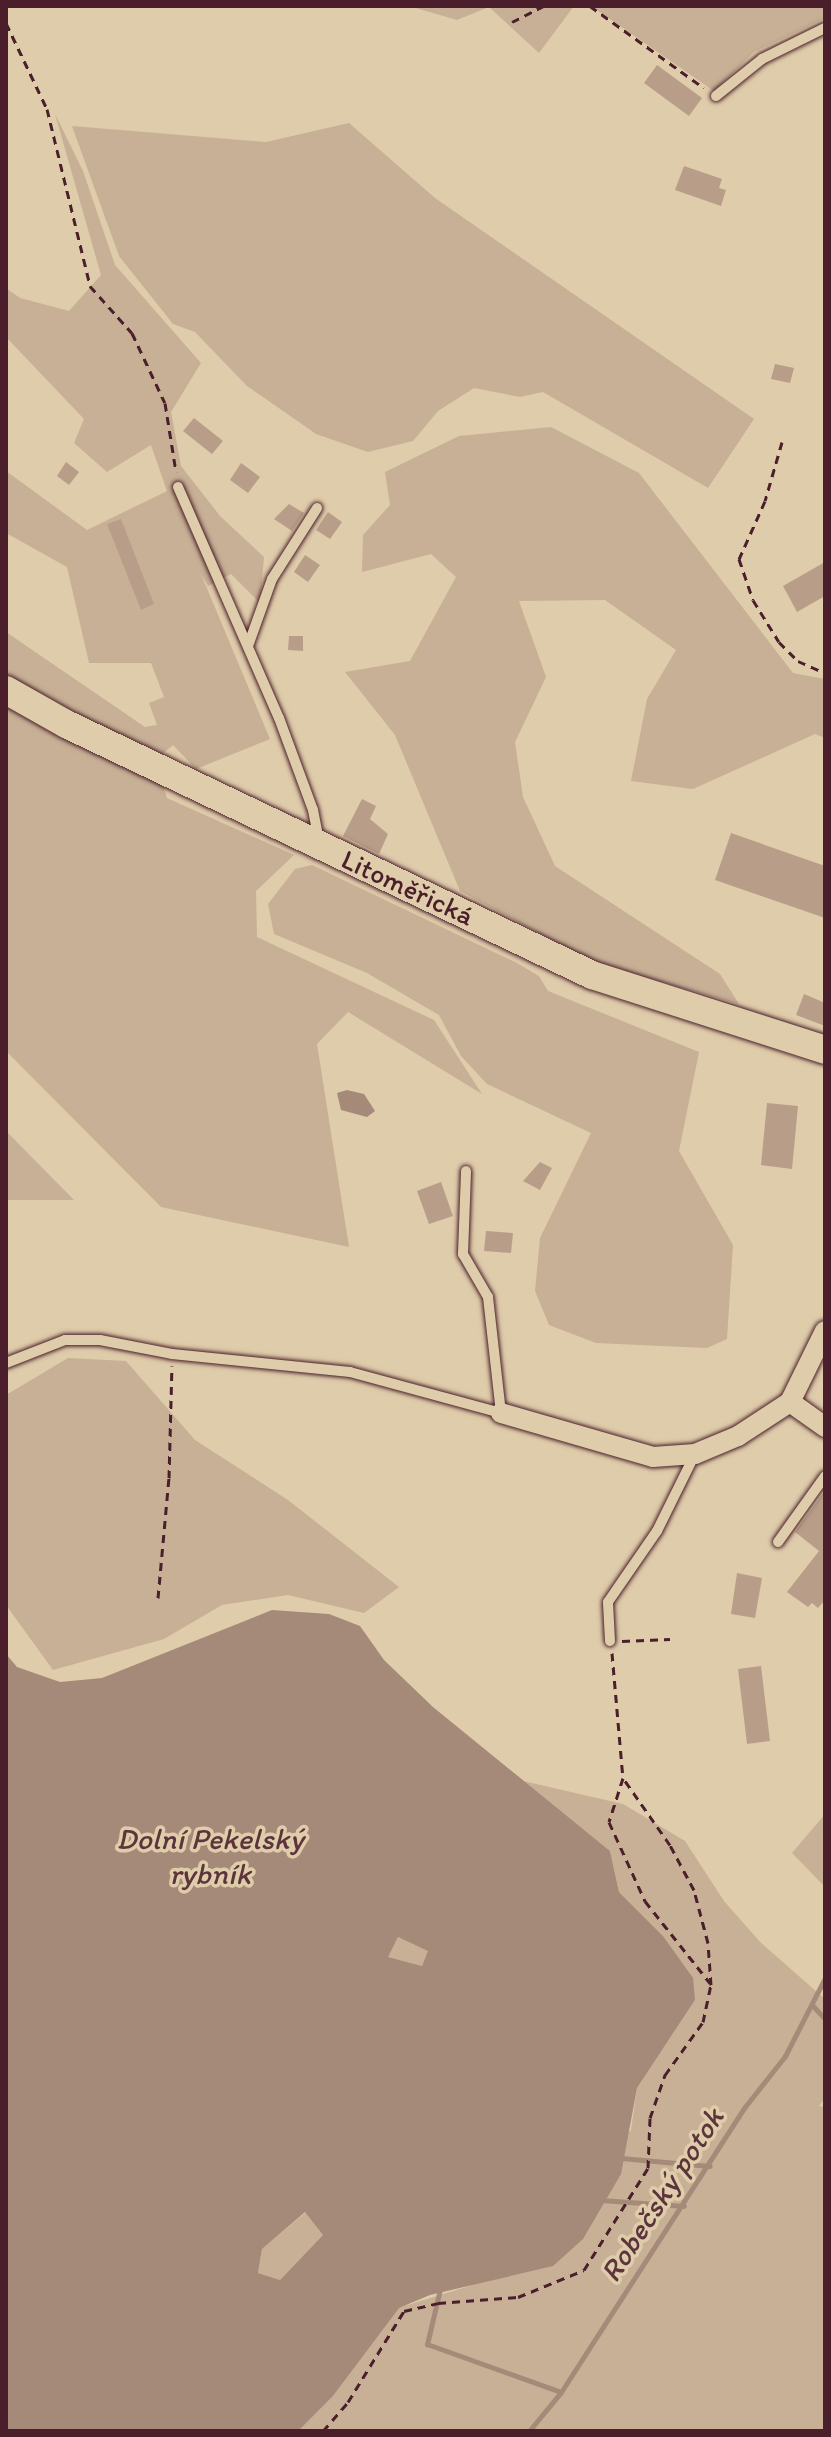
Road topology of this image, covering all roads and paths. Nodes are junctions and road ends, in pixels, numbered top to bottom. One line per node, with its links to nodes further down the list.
1 (543, 6): 3 (path)
2 (590, 6): 6 (path)
3 (512, 22)
4 (6, 23): 8 (path)
5 (825, 28): 6 (lane)
6 (716, 96)
7 (782, 442): 11 (path)
8 (178, 487): 10 (lane)
9 (317, 508): 10 (lane)
10 (248, 646): 13 (lane)
11 (825, 673)
12 (6, 690): 13 (street, Litoměřická)
13 (319, 845): 14 (street, Litoměřická)
14 (825, 1050)
15 (466, 1171): 21 (lane)
16 (825, 1331): 17 (street)
17 (824, 1341): 20 (street)
18 (172, 1354): 19 (lane); 21 (lane); 26 (path)
19 (6, 1363)
20 (790, 1402): 22 (street); 23 (street)
21 (501, 1413): 23 (street)
22 (825, 1427)
23 (695, 1454): 28 (lane)
24 (825, 1476): 25 (lane)
25 (778, 1542)
26 (158, 1598)
27 (670, 1639): 28 (path)
28 (610, 1641): 29 (path)
29 (623, 1778): 30 (path); 30 (path)
30 (711, 1985): 31 (path)
31 (323, 2431)

